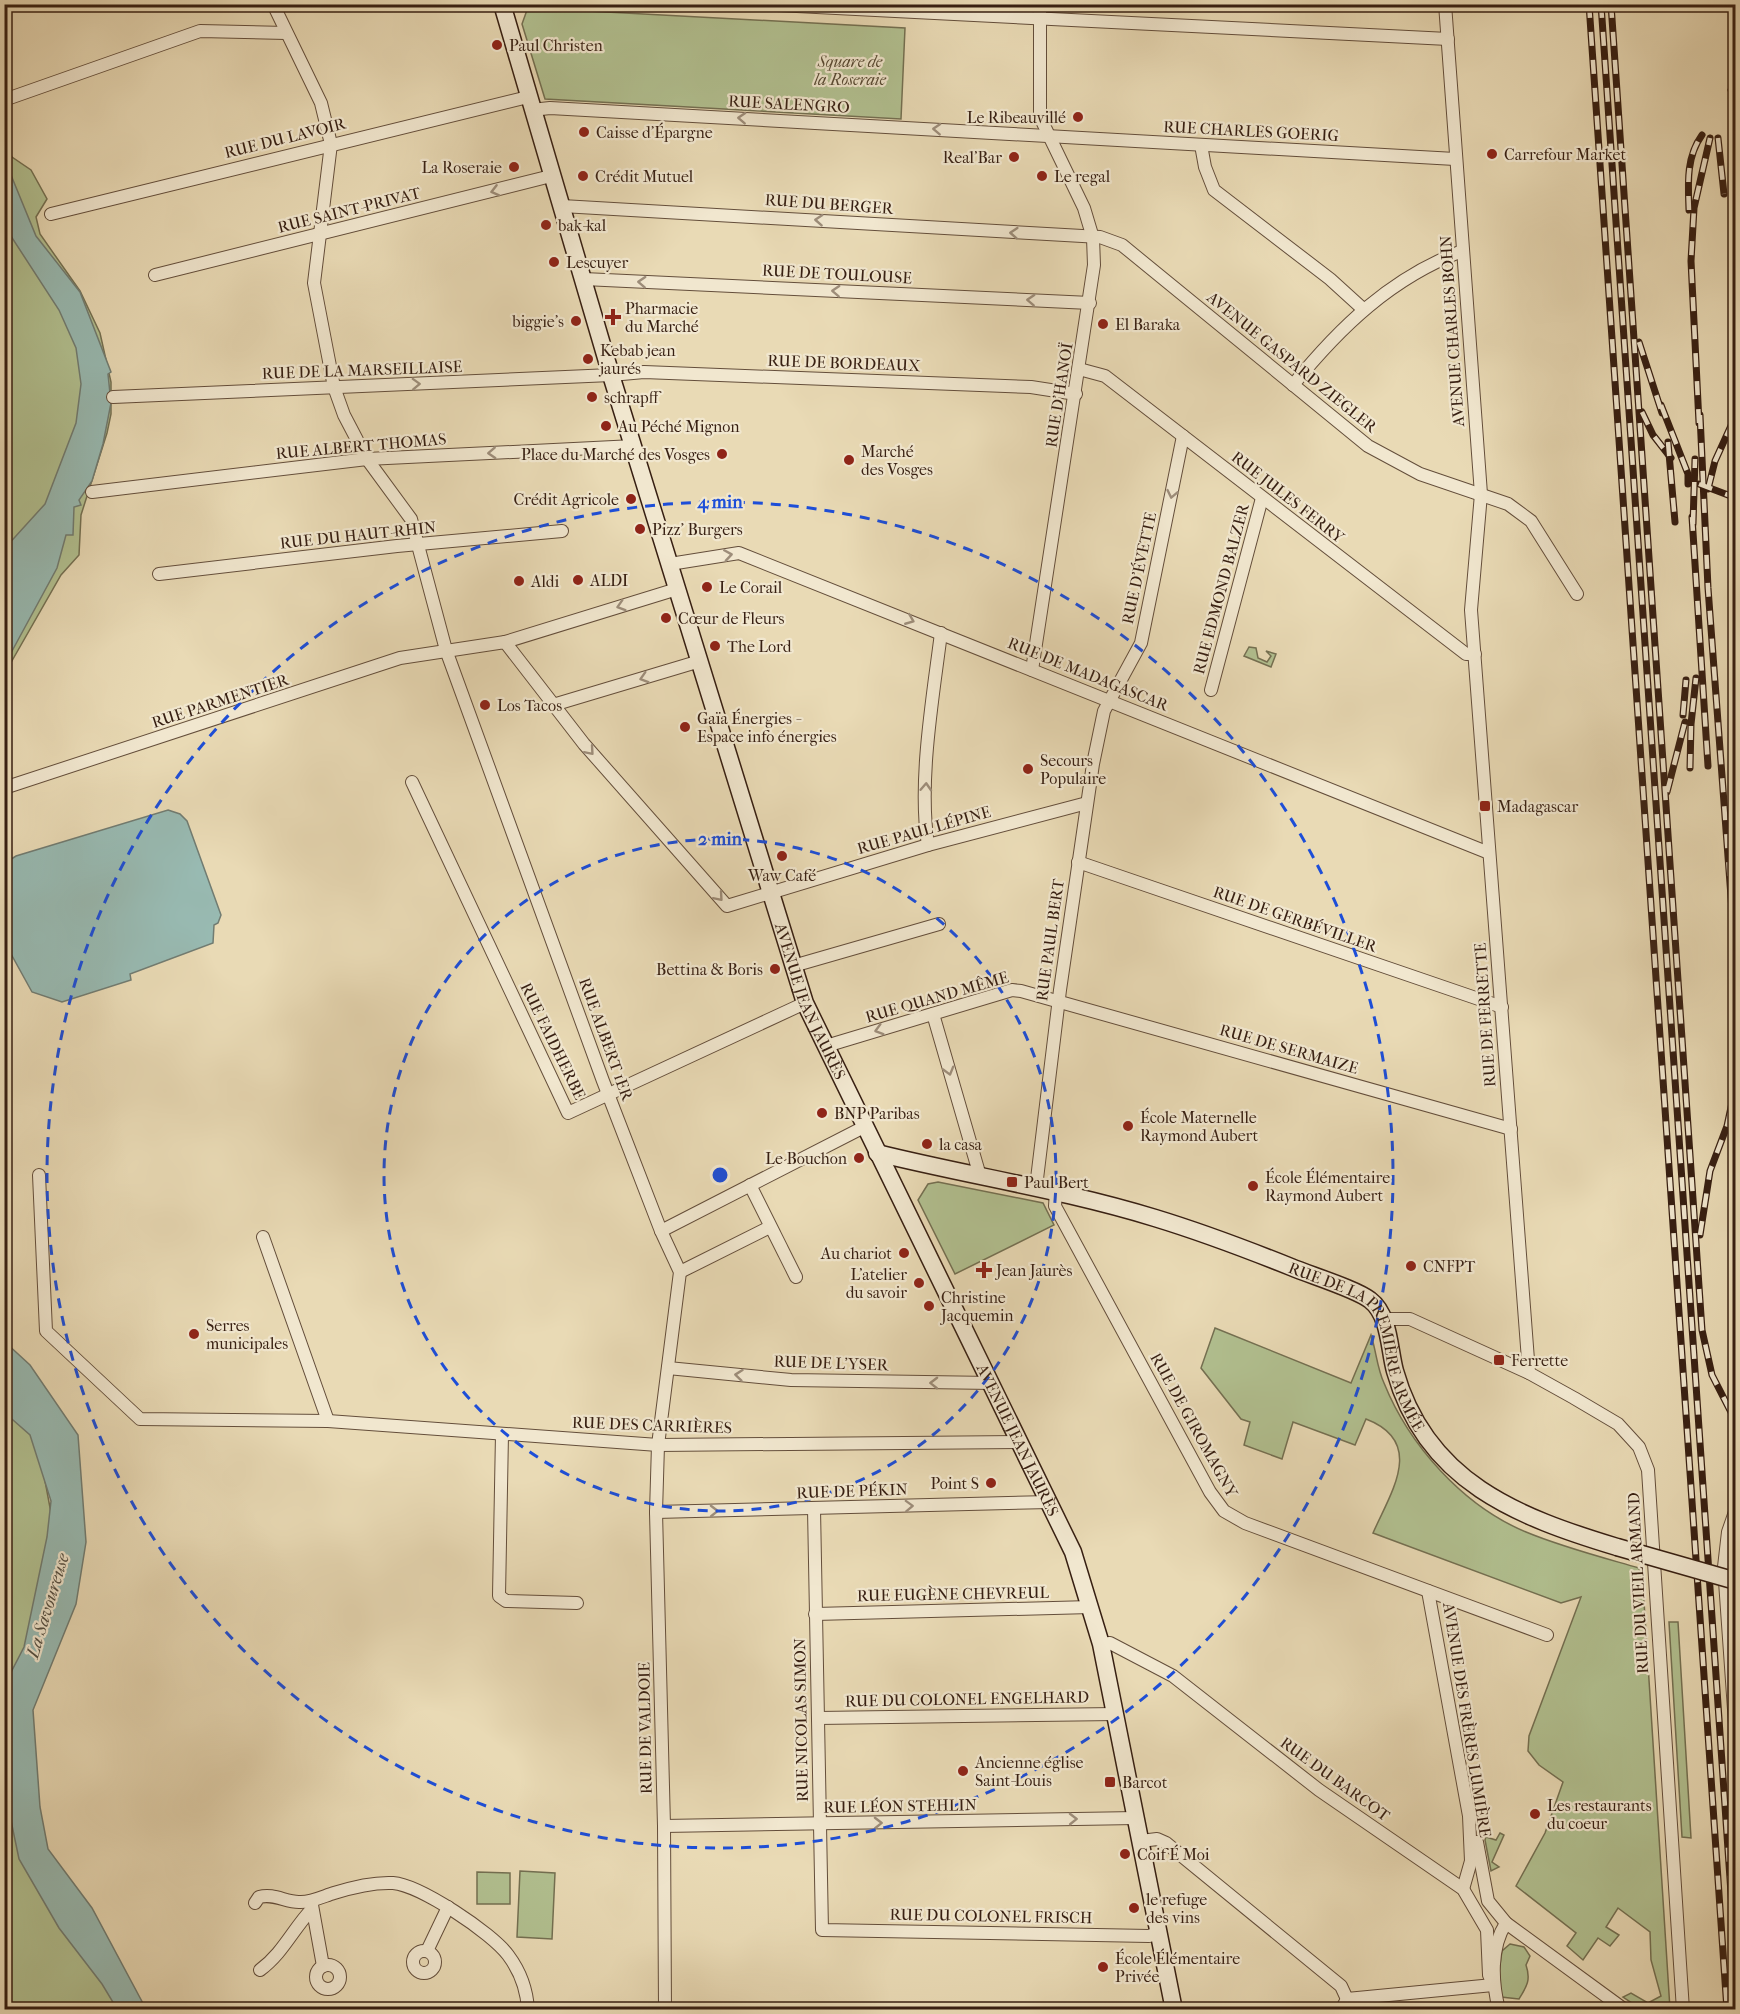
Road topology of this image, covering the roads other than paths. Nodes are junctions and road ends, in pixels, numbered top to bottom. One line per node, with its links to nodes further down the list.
1 (273, 4): 7 (street)
2 (502, 4): 10 (main road, AVENUE JEAN JAURÈS)
3 (756, 4): 6 (street)
4 (1040, 4): 6 (street, RUE D'HANOÏ)
5 (1445, 4): 8 (street, AVENUE CHARLES BOHN)
6 (1042, 19): 8 (street); 11 (street, RUE D'HANOÏ)
7 (286, 33): 9 (street); 12 (street)
8 (1448, 39): 14 (street, AVENUE CHARLES BOHN)
9 (4, 100)
10 (530, 103): 11 (street, RUE SALENGRO, one-way to 10); 12 (street, RUE DU LAVOIR); 15 (main road, AVENUE JEAN JAURÈS)
11 (1046, 134): 13 (street, RUE CHARLES GOERIG); 19 (street, RUE D'HANOÏ)
12 (331, 144): 17 (street, RUE DU LAVOIR); 18 (street, RUE ALBERT 1ER)
13 (1201, 145): 14 (street, RUE CHARLES GOERIG); 24 (street)
14 (1455, 159): 20 (street, AVENUE CHARLES BOHN)
15 (551, 176): 16 (main road, AVENUE JEAN JAURÈS); 18 (street, RUE SAINT-PRIVAT, one-way to 18)
16 (562, 206): 19 (street, RUE DU BERGER, one-way to 16); 22 (main road, AVENUE JEAN JAURÈS)
17 (51, 214)
18 (320, 234): 21 (street, RUE SAINT-PRIVAT); 28 (street, RUE ALBERT 1ER)
19 (1093, 238): 23 (street, RUE D'HANOÏ); 27 (street, AVENUE GASPARD ZIEGLER)
20 (1462, 251): 24 (street); 35 (street, AVENUE CHARLES BOHN)
21 (155, 275)
22 (584, 279): 23 (street, RUE DE TOULOUSE, one-way to 22); 26 (main road, AVENUE JEAN JAURÈS)
23 (1089, 303): 25 (street, RUE D'HANOÏ)
24 (1363, 309): 27 (street)
25 (1079, 369): 29 (street, RUE D'HANOÏ); 31 (street, RUE JULES FERRY)
26 (611, 375): 28 (street, RUE DE LA MARSEILLAISE, one-way to 26); 29 (street, RUE DE BORDEAUX); 32 (main road, AVENUE JEAN JAURÈS)
27 (1293, 384): 35 (street, AVENUE GASPARD ZIEGLER)
28 (334, 387): 30 (street, RUE DE LA MARSEILLAISE); 33 (street, RUE ALBERT 1ER)
29 (1076, 394): 48 (street, RUE D'HANOÏ)
30 (113, 397)
31 (1183, 436): 36 (street, RUE JULES FERRY); 50 (street, RUE D'ÉVETTE, one-way to 50)
32 (634, 446): 33 (street, RUE ALBERT THOMAS, one-way to 33); 39 (main road, AVENUE JEAN JAURÈS)
33 (367, 459): 34 (street, RUE ALBERT THOMAS); 38 (street, RUE ALBERT 1ER)
34 (92, 492)
35 (1481, 494): 42 (street, AVENUE GASPARD ZIEGLER); 46 (street, AVENUE CHARLES BOHN)
36 (1262, 498): 46 (street, RUE JULES FERRY); 49 (street, RUE EDMOND BALZER)
37 (562, 531): 38 (street, RUE DU HAUT-RHIN)
38 (419, 544): 40 (street, RUE DU HAUT-RHIN); 45 (street, RUE ALBERT 1ER)
39 (670, 564): 41 (main road, AVENUE JEAN JAURÈS); 43 (street, RUE DE MADAGASCAR, one-way to 43)
40 (159, 574)
41 (677, 589): 44 (street, RUE PARMENTIER, one-way to 44); 47 (main road, AVENUE JEAN JAURÈS)
42 (1577, 594)
43 (941, 633): 48 (street, RUE DE MADAGASCAR); 55 (street, one-way to 43)
44 (504, 642): 45 (street, RUE PARMENTIER); 51 (street)
45 (446, 651): 53 (street, RUE PARMENTIER); 66 (street, RUE ALBERT 1ER)
46 (1475, 654): 56 (street, RUE DE FERRETTE)
47 (700, 661): 51 (street, one-way to 51); 58 (main road, AVENUE JEAN JAURÈS)
48 (1032, 670): 50 (street, RUE DE MADAGASCAR)
49 (1211, 690)
50 (1110, 701): 54 (street, RUE PAUL BERT); 56 (street, RUE DE MADAGASCAR)
51 (553, 705): 58 (street, RUE PAUL LÉPINE, one-way to 58)
52 (412, 782): 66 (street, RUE FAIDHERBE)
53 (4, 788)
54 (1087, 803): 55 (street, RUE PAUL LÉPINE); 57 (street, RUE PAUL BERT)
55 (928, 845): 58 (street, RUE PAUL LÉPINE)
56 (1489, 853): 63 (street, RUE DE FERRETTE)
57 (1078, 862): 61 (street, RUE PAUL BERT); 63 (street, RUE DE GERBÉVILLER)
58 (771, 892): 60 (main road, AVENUE JEAN JAURÈS)
59 (939, 924): 60 (street)
60 (793, 966): 62 (main road, AVENUE JEAN JAURÈS)
61 (1058, 1000): 64 (street, RUE QUAND MÊME); 68 (street, RUE DE SERMAIZE); 73 (street, RUE PAUL BERT)
62 (805, 1003): 65 (main road, AVENUE JEAN JAURÈS); 66 (street, RUE FAIDHERBE)
63 (1502, 1007): 68 (street, RUE DE FERRETTE)
64 (933, 1014): 65 (street, RUE QUAND MÊME, one-way to 65); 71 (street, one-way to 71)
65 (826, 1046): 67 (main road, AVENUE JEAN JAURÈS)
66 (608, 1094): 76 (street, RUE ALBERT 1ER)
67 (864, 1127): 69 (main road, AVENUE JEAN JAURÈS); 72 (street)
68 (1510, 1129): 82 (street, RUE DE FERRETTE)
69 (878, 1153): 71 (main road, RUE DE LA PREMIÈRE ARMÉE); 83 (main road, AVENUE JEAN JAURÈS)
70 (39, 1174): 84 (street, RUE DES CARRIÈRES)
71 (980, 1176): 73 (main road, RUE DE LA PREMIÈRE ARMÉE)
72 (750, 1185): 75 (street); 76 (street)
73 (1035, 1187): 74 (main road, RUE DE LA PREMIÈRE ARMÉE)
74 (1056, 1192): 80 (main road, RUE DE LA PREMIÈRE ARMÉE); 93 (street, RUE DE GIROMAGNY)
75 (770, 1227): 78 (street); 79 (street)
76 (661, 1231): 78 (street, RUE ALBERT 1ER)
77 (263, 1237): 84 (street)
78 (680, 1272): 81 (street)
79 (796, 1277)
80 (1384, 1319): 82 (street, RUE DU VIEIL ARMAND); 92 (main road, RUE DE LA PREMIÈRE ARMÉE, bridge)
81 (668, 1368): 83 (street, RUE DE L'YSER, one-way to 81); 87 (street)
82 (1529, 1373): 126 (street, RUE DU VIEIL ARMAND)
83 (992, 1383): 86 (main road, AVENUE JEAN JAURÈS)
84 (328, 1421): 85 (street, RUE DES CARRIÈRES)
85 (502, 1434): 87 (street, RUE DES CARRIÈRES); 94 (street)
86 (1020, 1442): 87 (street, RUE DES CARRIÈRES); 88 (main road, AVENUE JEAN JAURÈS)
87 (658, 1445): 91 (street, RUE DE VALDOIE)
88 (1050, 1502): 89 (street, RUE DE PÉKIN, one-way to 88); 95 (main road, AVENUE JEAN JAURÈS)
89 (814, 1509): 91 (street, RUE DE PÉKIN, one-way to 89); 96 (street, RUE NICOLAS SIMON)
90 (1736, 1509): 101 (street)
91 (656, 1512): 105 (street, RUE DE VALDOIE)
92 (1736, 1581)
93 (1428, 1591): 97 (street); 102 (street, AVENUE DES FRÈRES LUMIÈRE)
94 (577, 1603)
95 (1091, 1607): 96 (street, RUE EUGÈNE CHEVREUL); 98 (main road, AVENUE JEAN JAURÈS)
96 (815, 1614): 100 (street, RUE NICOLAS SIMON)
97 (1546, 1635)
98 (1101, 1644): 99 (main road, AVENUE JEAN JAURÈS); 107 (street, RUE DU BARCOT)
99 (1116, 1714): 100 (street, RUE DU COLONEL ENGELHARD); 103 (main road, AVENUE JEAN JAURÈS)
100 (818, 1718): 104 (street, RUE NICOLAS SIMON)
101 (1736, 1738)
102 (1469, 1816): 107 (street, AVENUE DES FRÈRES LUMIÈRE); 108 (street)
103 (1136, 1818): 104 (street, RUE LÉON STEHLIN, one-way to 103); 106 (main road, AVENUE JEAN JAURÈS)
104 (819, 1825): 105 (street, RUE LÉON STEHLIN); 114 (street, RUE NICOLAS SIMON)
105 (664, 1826): 122 (street, RUE DE VALDOIE)
106 (1141, 1841): 115 (main road, AVENUE JEAN JAURÈS); 120 (street)
107 (1463, 1889): 108 (street); 113 (street, RUE DU BARCOT)
108 (1485, 1889): 112 (street)
109 (255, 1903): 110 (street)
110 (312, 1905): 111 (street); 117 (street); 118 (street)
111 (448, 1907): 116 (street); 121 (street)
112 (1506, 1923): 113 (street); 119 (street); 125 (street)
113 (1485, 1925): 119 (street, RUE DU BARCOT)
114 (822, 1930): 115 (street, RUE DU COLONEL FRISCH)
115 (1160, 1932): 123 (main road, AVENUE JEAN JAURÈS)
116 (427, 1951)
117 (323, 1966)
118 (260, 1970)
119 (1493, 1985): 120 (street); 124 (street)
120 (1344, 2004)
121 (528, 2010)
122 (665, 2010)
123 (1174, 2010)
124 (1499, 2010)
125 (1625, 2010)
126 (1683, 2010)

